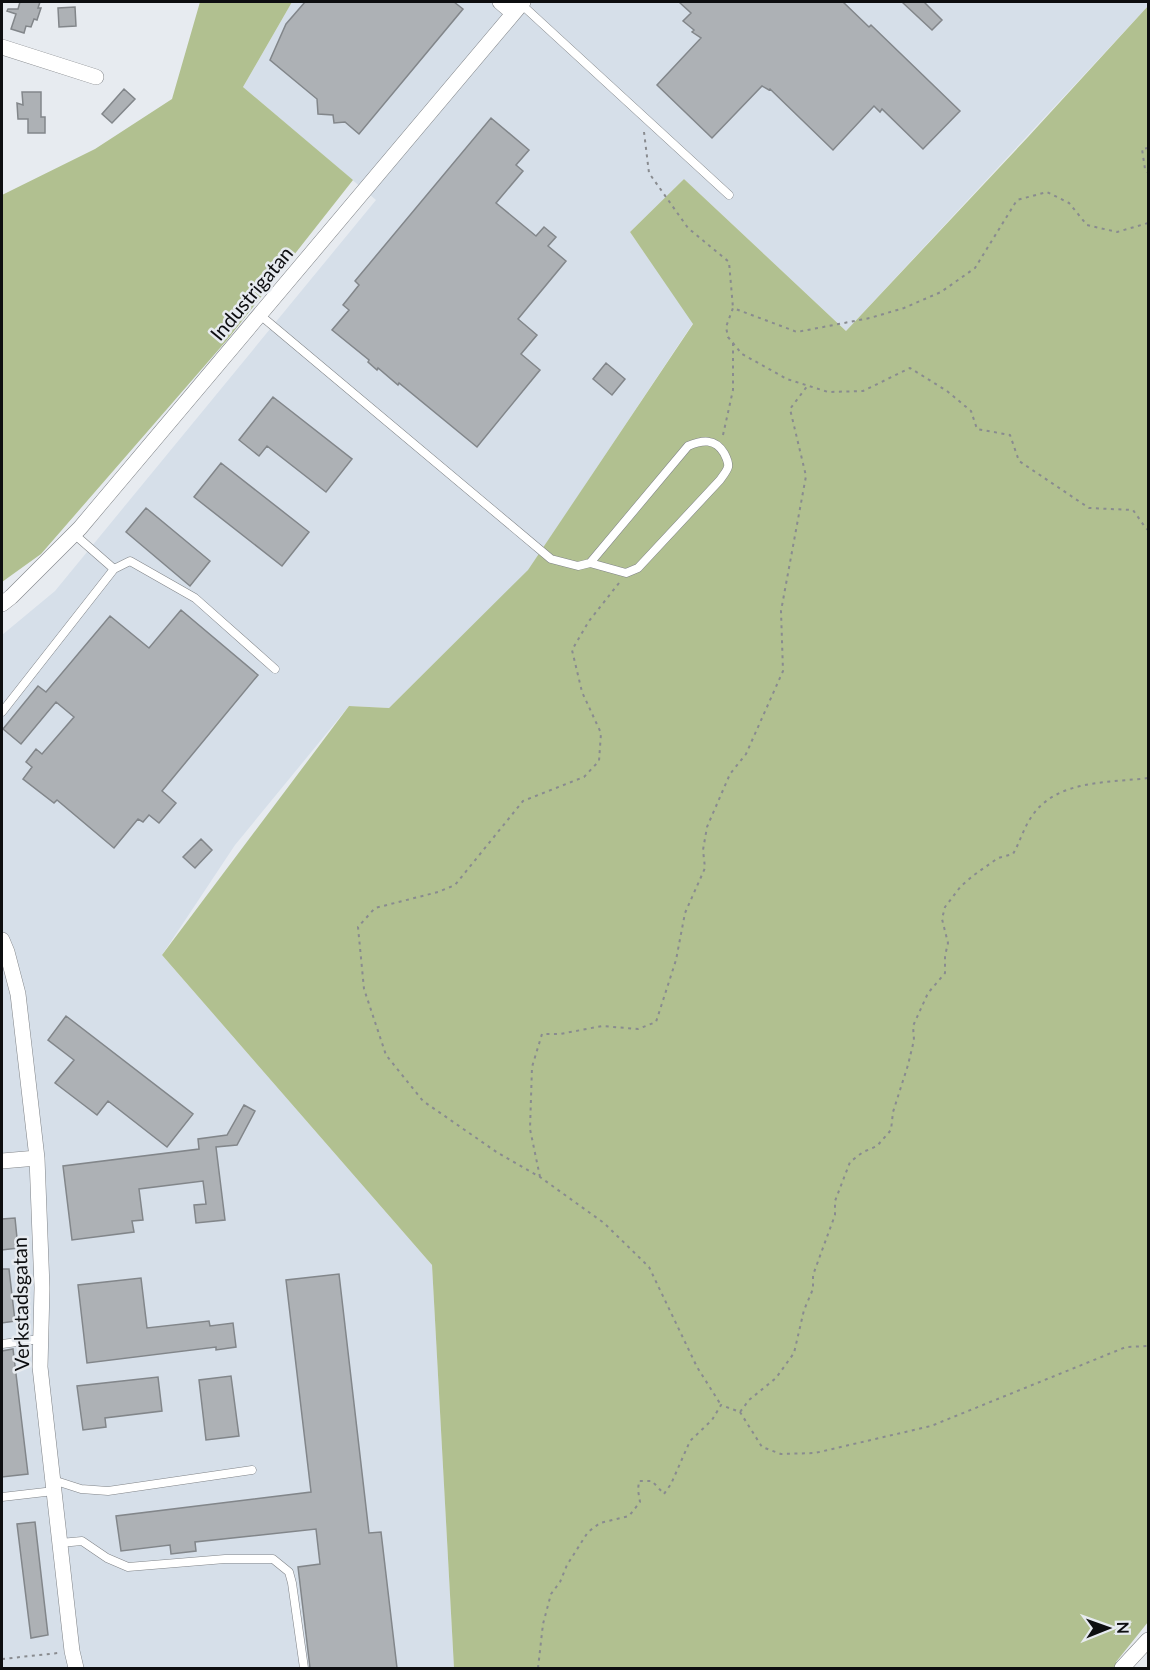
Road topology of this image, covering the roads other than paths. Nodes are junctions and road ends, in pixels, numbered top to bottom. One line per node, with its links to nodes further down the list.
1 (500, 2): 2 (street)
2 (519, 6): 5 (lane); 6 (street, Industrigatan)
3 (2, 47): 4 (street)
4 (96, 77)
5 (729, 195)
6 (260, 315): 7 (street, Industrigatan); 8 (lane)
7 (74, 534): 9 (lane); 10 (street, Industrigatan)
8 (590, 563): 8 (lane)
9 (114, 569): 11 (lane); 12 (lane)
10 (2, 604)
11 (275, 669)
12 (2, 712)
13 (2, 941): 14 (street, Verkstadsgatan)
14 (37, 1158): 15 (street); 16 (street, Verkstadsgatan)
15 (2, 1161)
16 (40, 1339): 17 (lane); 19 (street, Verkstadsgatan)
17 (2, 1344)
18 (252, 1470): 19 (lane)
19 (54, 1485): 20 (lane); 21 (street, Verkstadsgatan)
20 (2, 1497)
21 (60, 1543): 23 (street, Verkstadsgatan); 24 (lane)
22 (1149, 1640): 25 (street)
23 (76, 1668)
24 (304, 1668)
25 (1122, 1668)

